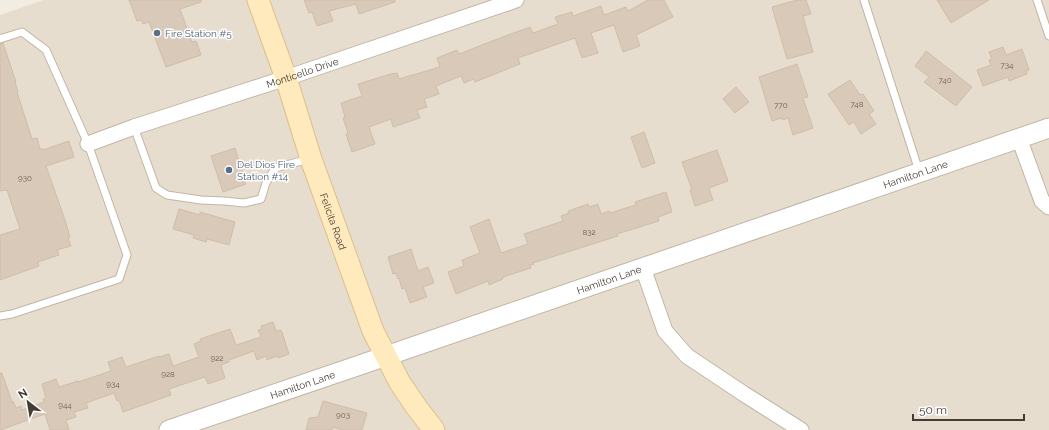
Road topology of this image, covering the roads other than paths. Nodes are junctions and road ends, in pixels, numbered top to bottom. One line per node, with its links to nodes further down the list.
1 (258, 0): 7 (main road, Felicita Road)
2 (516, 0): 7 (street, Monticello Drive)
3 (864, 0): 13 (lane)
4 (1037, 0): 5 (lane)
5 (1049, 36)
6 (0, 39): 11 (lane)
7 (286, 78): 8 (street, Monticello Drive); 12 (main road, Felicita Road)
8 (134, 127): 11 (street, Monticello Drive); 12 (lane)
9 (1049, 128): 10 (street, Hamilton Lane)
10 (1019, 138): 13 (street, Hamilton Lane); 14 (street)
11 (88, 144): 16 (lane)
12 (311, 159): 17 (main road, Felicita Road)
13 (919, 173): 15 (street, Hamilton Lane)
14 (1049, 207)
15 (643, 268): 17 (street, Hamilton Lane); 20 (street)
16 (0, 316)
17 (386, 357): 18 (street, Hamilton Lane); 19 (main road, Felicita Road)
18 (169, 430)
19 (434, 430)
20 (801, 430)

